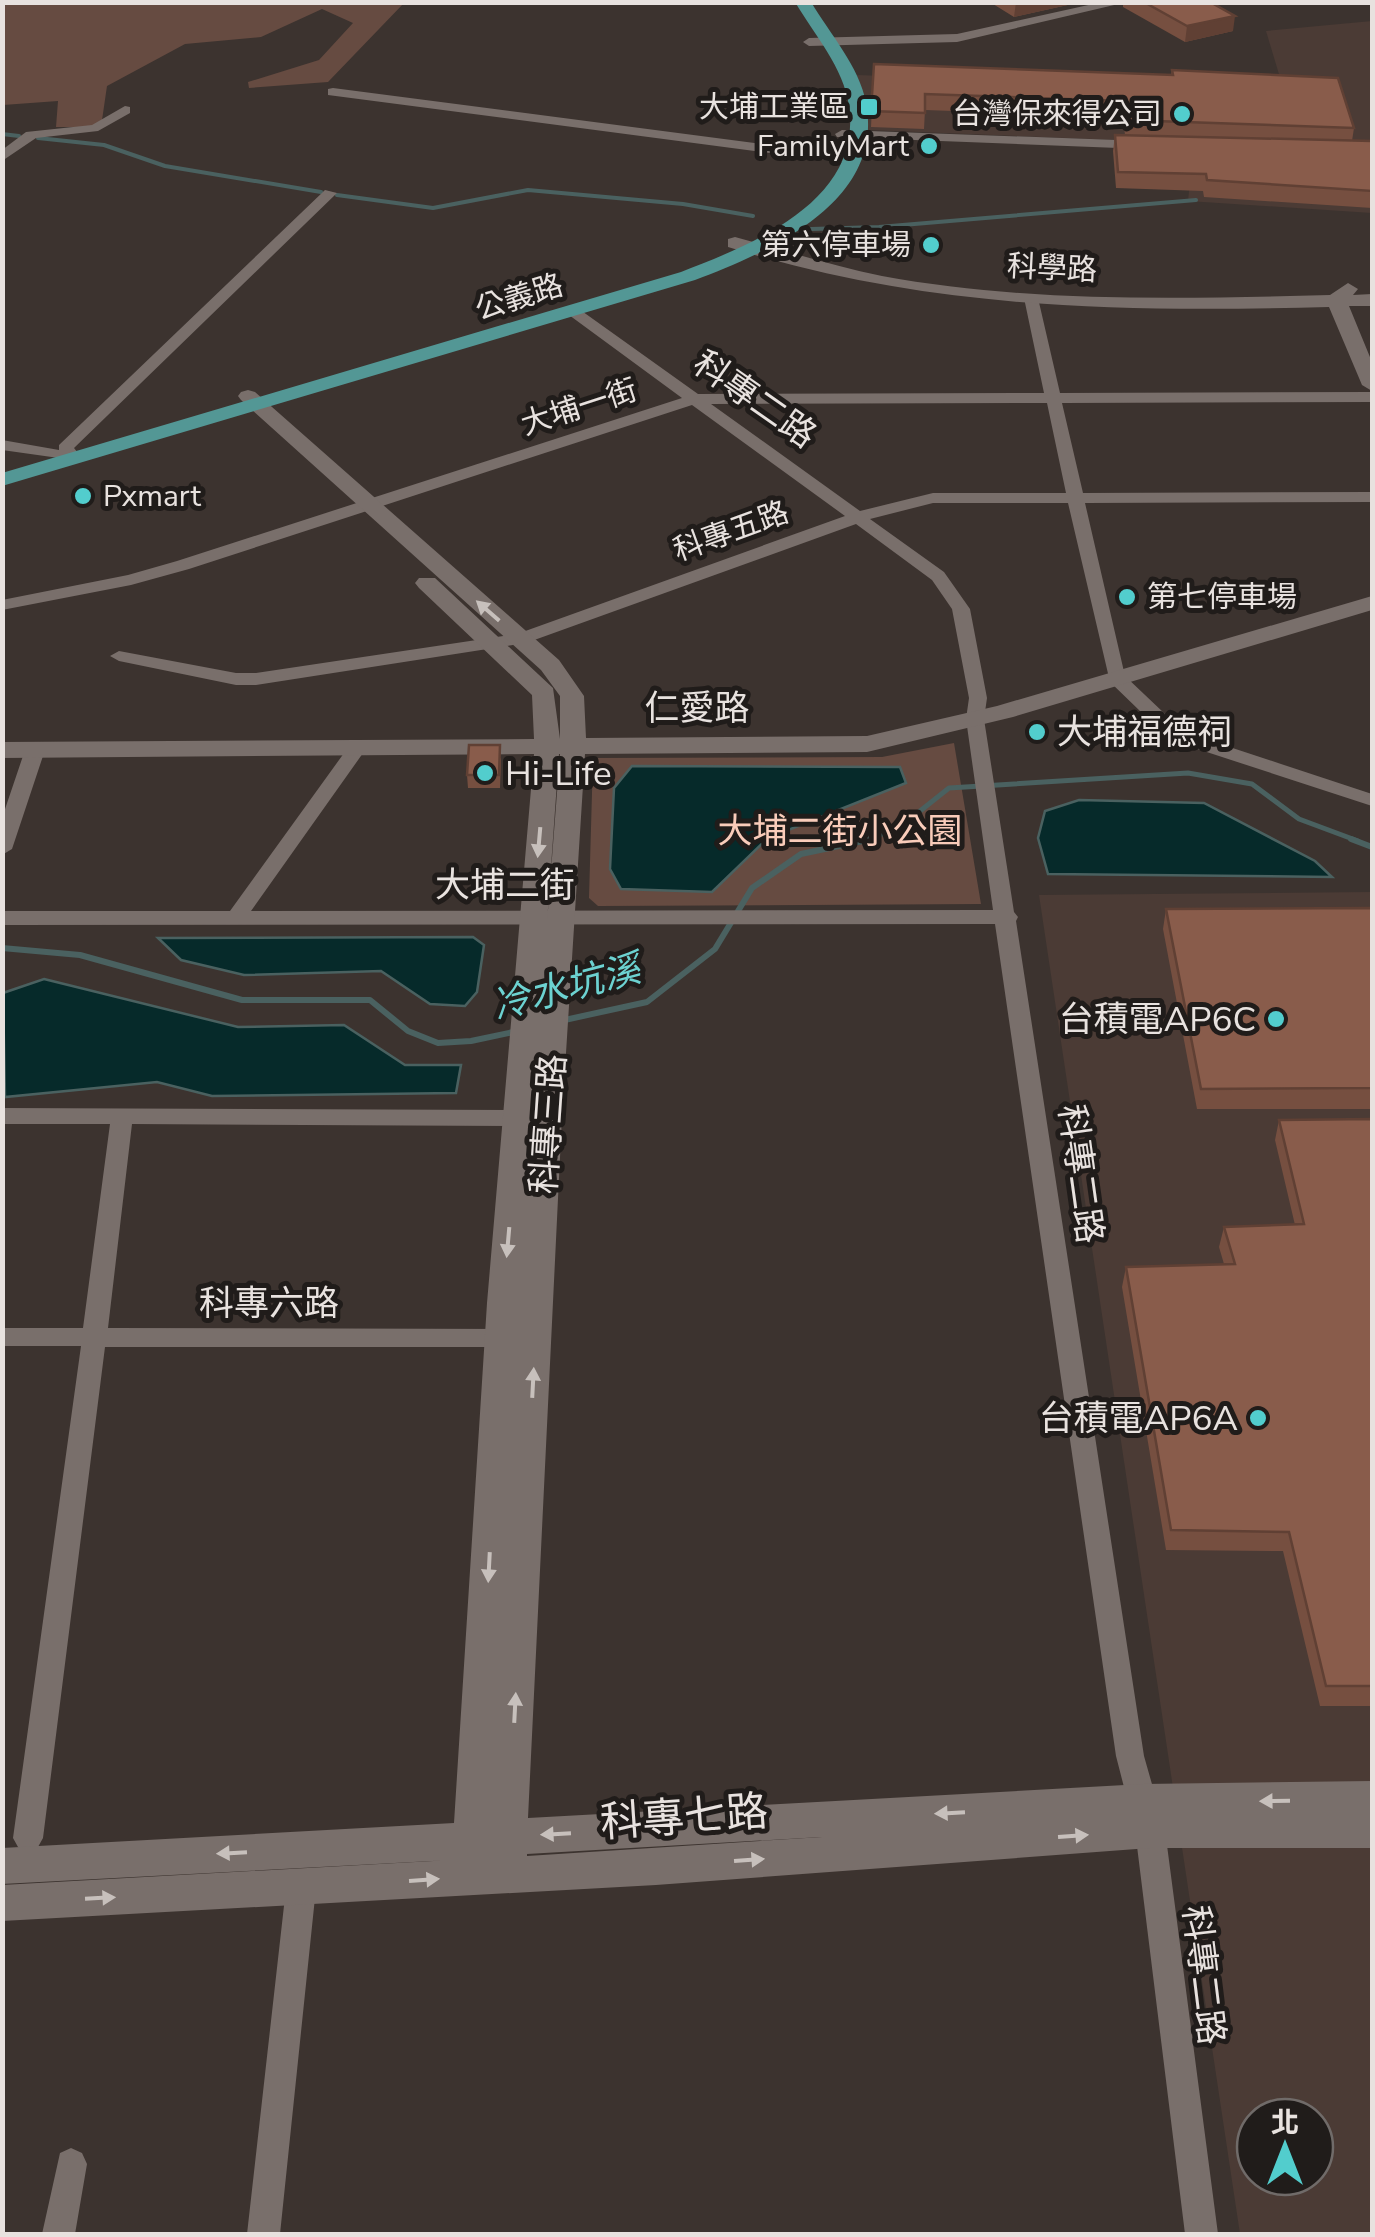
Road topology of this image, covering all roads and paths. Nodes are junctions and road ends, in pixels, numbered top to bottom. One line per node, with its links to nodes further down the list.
1 (788, 2): 4 (main road, 公義路)
2 (804, 2): 4 (main road, 公義路)
3 (1120, 2): 4 (street)
4 (818, 41): 7 (main road, 公義路)
5 (334, 92): 10 (street)
6 (125, 110): 9 (street)
7 (851, 134): 8 (street); 10 (main road, 公義路)
8 (1163, 146)
9 (2, 156)
10 (844, 158): 12 (main road, 公義路)
11 (330, 193): 25 (street)
12 (749, 242): 13 (street, 科學路); 14 (street, 科學路); 15 (main road, 公義路); 17 (main road, 公義路)
13 (1358, 296): 14 (street, 科學路); 16 (street); 19 (street)
14 (1031, 298): 20 (street)
15 (574, 312): 18 (main road, 公義路); 22 (street, 科專二路)
16 (1372, 320)
17 (370, 359): 18 (street); 23 (main road, 公義路)
18 (354, 378): 23 (main road, 公義路)
19 (1372, 386)
20 (1053, 396): 21 (street, 大埔一街); 22 (street, 大埔一街); 28 (street)
21 (1372, 397)
22 (694, 399): 30 (street, 大埔一街); 31 (street, 科專二路)
23 (244, 403): 25 (main road, 公義路); 30 (street, 科專三路)
24 (2, 446): 25 (street)
25 (62, 453): 26 (main road, 公義路); 27 (main road, 公義路)
26 (2, 466)
27 (2, 480)
28 (1074, 497): 29 (street, 科專五路); 31 (street, 科專五路); 37 (street)
29 (1372, 497)
30 (359, 508): 33 (street, 大埔一街); 34 (street, 科專三路, one-way to 30); 35 (street, 科專三路)
31 (860, 517): 34 (street, 科專五路); 38 (street, 科專二路)
32 (1372, 602): 37 (street, 仁愛路)
33 (2, 605)
34 (520, 639): 35 (street, 科專五路); 39 (street, 科專三路)
35 (494, 646): 36 (street, 科專五路); 39 (street, 科專三路)
36 (119, 656)
37 (1116, 678): 38 (street, 仁愛路); 43 (street)
38 (975, 719): 39 (street, 仁愛路); 49 (street, 科專二路)
39 (560, 744): 40 (street, 仁愛路); 47 (street, 科專三路, one-way to 47); 48 (street, 科專三路)
40 (359, 746): 42 (street, 仁愛路); 46 (street)
41 (2, 750): 42 (street, 仁愛路)
42 (35, 750): 44 (street)
43 (1372, 800)
44 (2, 850)
45 (2, 918): 46 (street, 大埔二街)
46 (236, 918): 47 (street, 大埔二街)
47 (531, 918): 48 (street, 大埔二街); 50 (street, 科專三路)
48 (560, 918): 49 (street, 大埔二街); 50 (street, 科專三路)
49 (1008, 918): 58 (street, 科專二路)
50 (539, 1023): 53 (street, 科專三路); 56 (street, 科專三路)
51 (2, 1116): 52 (street)
52 (122, 1116): 53 (street); 54 (street)
53 (518, 1118): 56 (street, 科專三路, one-way to 56)
54 (96, 1337): 55 (street, 科專六路); 56 (street, 科專六路); 60 (street)
55 (2, 1338)
56 (519, 1338): 61 (street, 科專三路)
57 (1372, 1798): 58 (street, 科專七路, one-way to 58)
58 (1146, 1816): 59 (street, 科專七路); 61 (street, 科專七路); 67 (street, 科專二路)
59 (1372, 1830)
60 (15, 1852): 61 (street, 科專七路, one-way to 60)
61 (489, 1857): 62 (street, 科專七路, one-way to 61)
62 (301, 1888): 63 (street, 科專七路, one-way to 62); 66 (street)
63 (2, 1903)
64 (71, 2164): 65 (street)
65 (58, 2234)
66 (263, 2234)
67 (1202, 2234)

